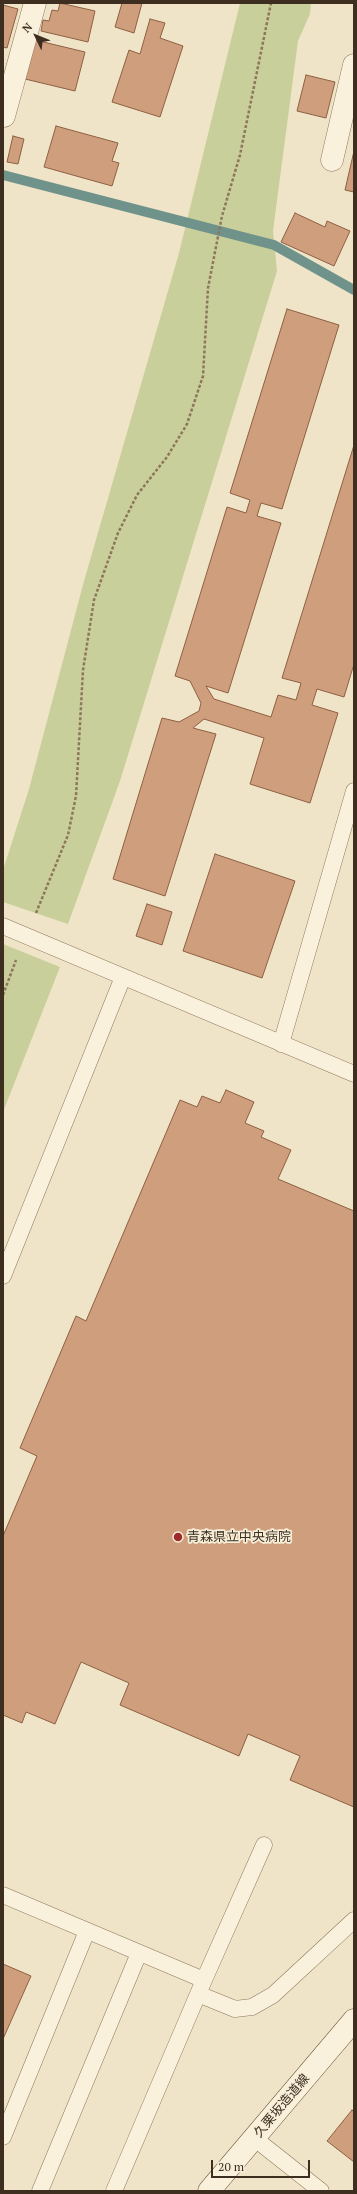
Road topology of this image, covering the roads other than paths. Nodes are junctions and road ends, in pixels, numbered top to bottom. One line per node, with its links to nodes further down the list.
1 (35, 3): 3 (main road)
2 (354, 65): 4 (main road)
3 (4, 116)
4 (332, 160)
5 (354, 790): 8 (lane)
6 (3, 926): 7 (lane)
7 (123, 976): 8 (lane); 10 (lane)
8 (281, 1044): 9 (lane)
9 (354, 1074)
10 (3, 1276)
11 (264, 1845): 16 (lane)
12 (3, 1895): 14 (lane)
13 (354, 1920): 16 (lane)
14 (87, 1931): 15 (lane); 18 (lane)
15 (139, 1953): 16 (lane); 20 (lane)
16 (201, 1987): 21 (lane)
17 (354, 2020): 19 (main road, 久栗坂造道線)
18 (3, 2137)
19 (254, 2138): 22 (main road, 久栗坂造道線); 23 (lane)
20 (40, 2191)
21 (114, 2191)
22 (209, 2191)
23 (321, 2191)

